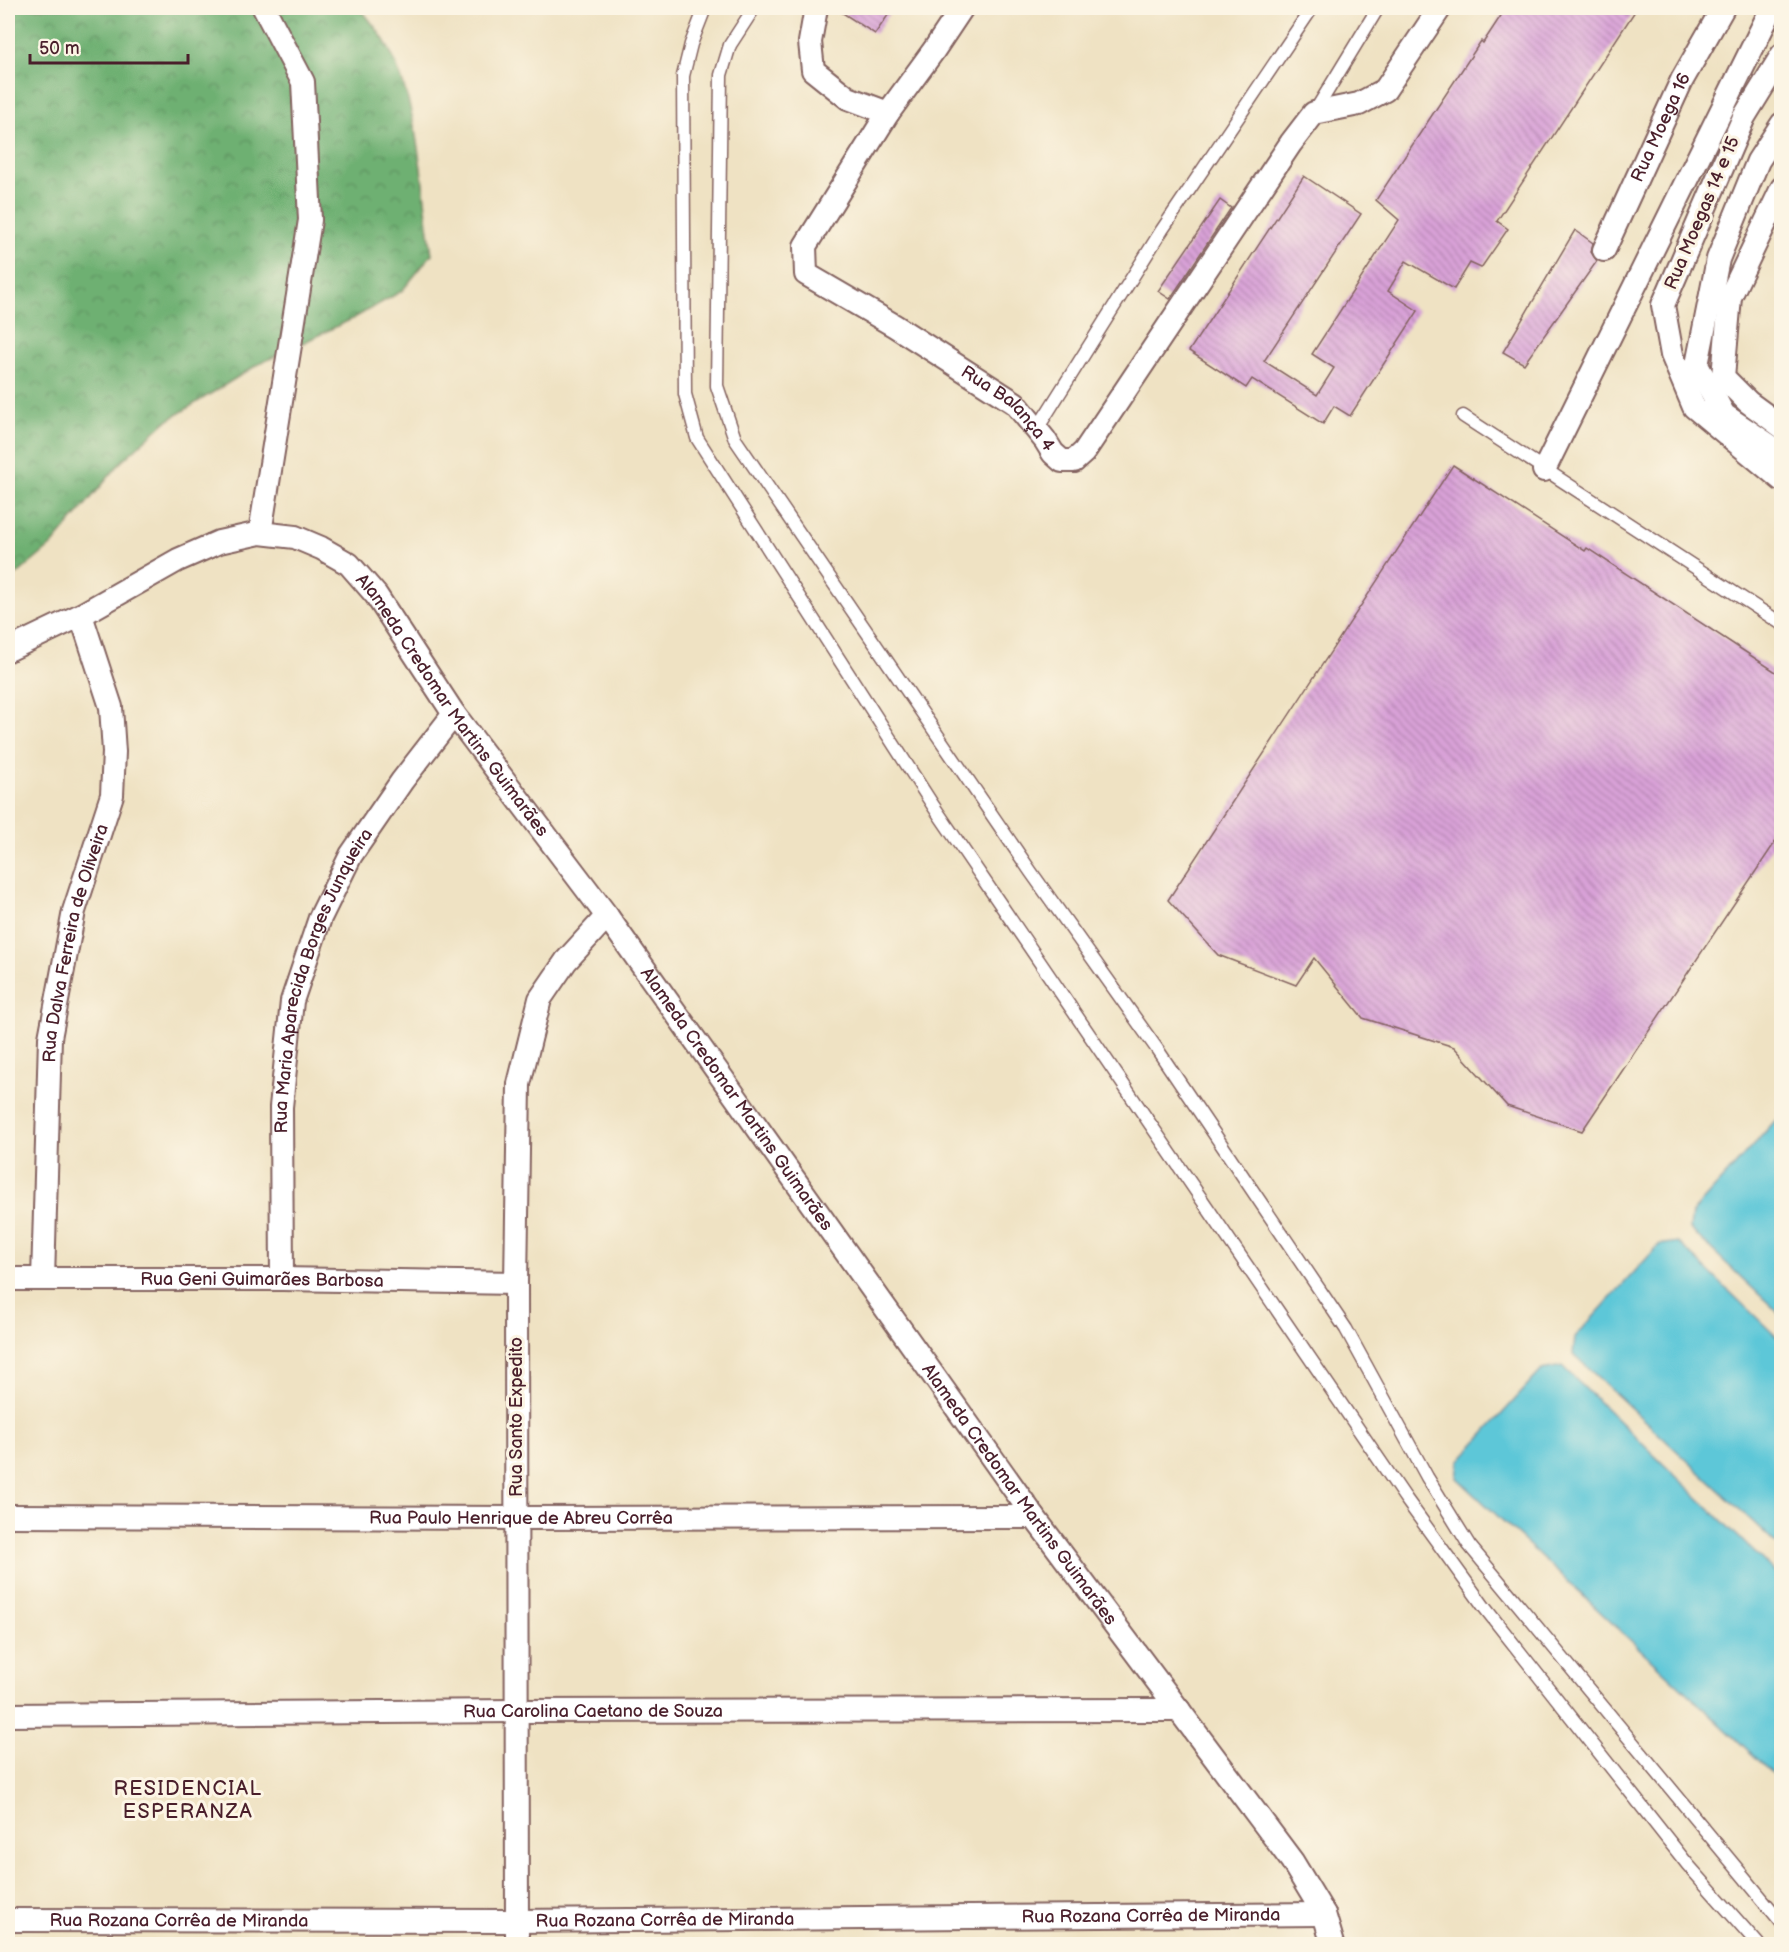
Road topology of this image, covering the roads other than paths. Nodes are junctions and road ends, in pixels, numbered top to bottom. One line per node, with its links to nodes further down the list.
1 (264, 8): 23 (street)
2 (705, 8): 45 (lane)
3 (754, 8): 42 (lane)
4 (816, 8): 12 (street)
5 (962, 8): 12 (street)
6 (1312, 8): 19 (lane)
7 (1378, 8): 13 (lane)
8 (1440, 8): 13 (street)
9 (1723, 8): 16 (street, Rua Moega 16)
10 (1772, 8): 21 (street)
11 (1782, 55): 22 (street, Rua Moegas 14 e 15)
12 (888, 113): 19 (street, Rua Balança 4)
13 (1314, 113): 19 (street, Rua Balança 4)
14 (1782, 124): 20 (street)
15 (1782, 188): 18 (street)
16 (1604, 250)
17 (1463, 416): 21 (lane)
18 (1782, 427)
19 (1037, 429)
20 (1782, 454)
21 (1544, 470): 25 (lane)
22 (1782, 480)
23 (260, 533): 24 (street, Alameda Credomar Martins Guimarães); 27 (street, Alameda Credomar Martins Guimarães)
24 (81, 615): 26 (street, Alameda Credomar Martins Guimarães); 31 (street, Rua Dalva Ferreira de Oliveira)
25 (1782, 624)
26 (8, 650)
27 (454, 714): 28 (street, Alameda Credomar Martins Guimarães); 30 (street, Rua Maria Aparecida Borges Junqueira)
28 (607, 916): 32 (street, Rua Santo Expedito); 34 (street, Alameda Credomar Martins Guimarães)
29 (8, 1279): 31 (street, Rua Geni Guimarães Barbosa)
30 (282, 1279): 31 (street, Rua Geni Guimarães Barbosa); 32 (street, Rua Geni Guimarães Barbosa)
31 (43, 1280)
32 (516, 1283): 35 (street, Rua Santo Expedito)
33 (8, 1516): 35 (street, Rua Paulo Henrique de Abreu Corrêa)
34 (1034, 1517): 35 (street, Rua Paulo Henrique de Abreu Corrêa); 36 (street, Alameda Credomar Martins Guimarães)
35 (517, 1518): 37 (street, Rua Santo Expedito)
36 (1179, 1710): 37 (street, Rua Carolina Caetano de Souza); 39 (street, Alameda Credomar Martins Guimarães)
37 (516, 1712): 38 (street, Rua Carolina Caetano de Souza); 41 (street, Rua Santo Expedito)
38 (8, 1715)
39 (1324, 1914): 41 (street, Rua Rozana Corrêa de Miranda); 44 (street, Alameda Credomar Martins Guimarães)
40 (8, 1920): 41 (street, Rua Rozana Corrêa de Miranda)
41 (516, 1921): 43 (street, Rua Santo Expedito)
42 (1782, 1923)
43 (516, 1944)
44 (1333, 1944)
45 (1758, 1944)

